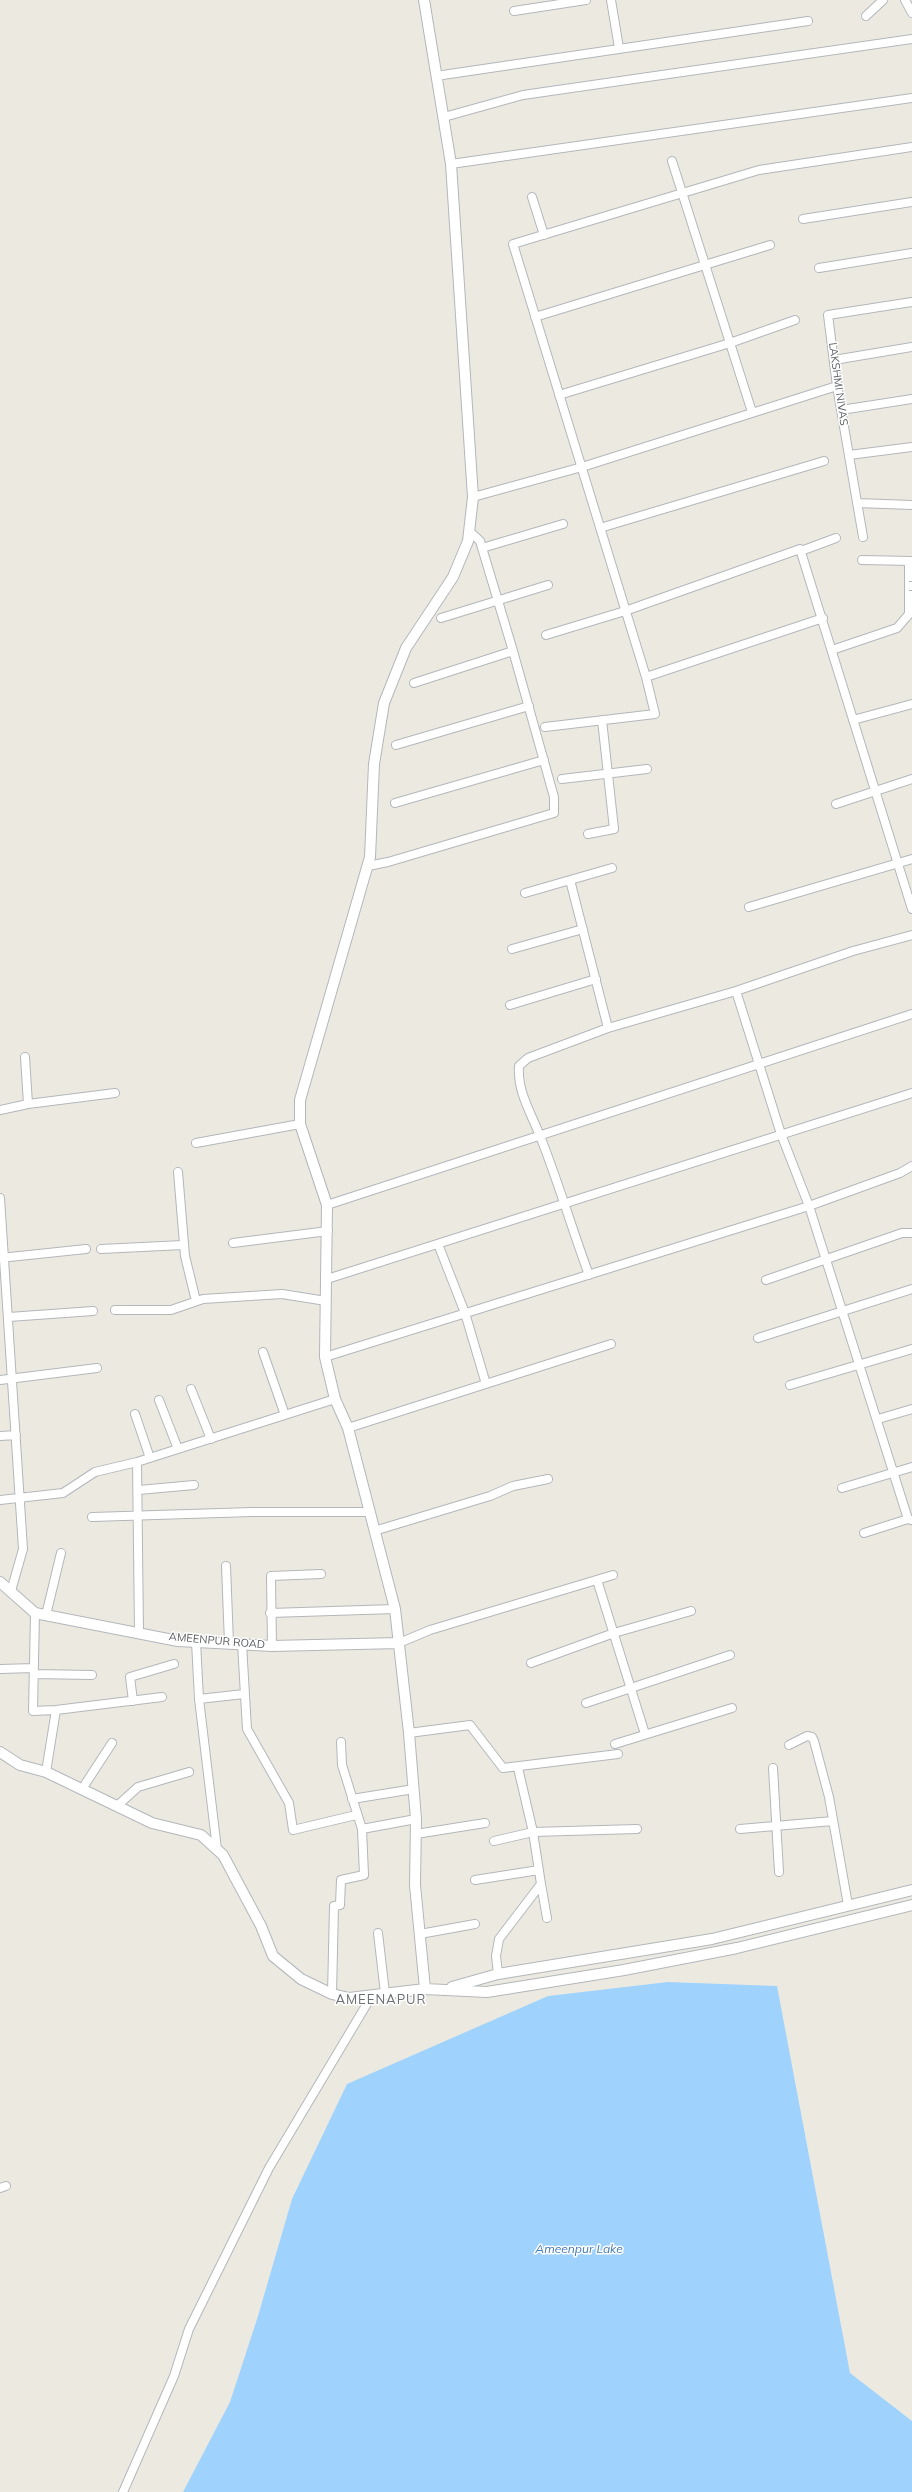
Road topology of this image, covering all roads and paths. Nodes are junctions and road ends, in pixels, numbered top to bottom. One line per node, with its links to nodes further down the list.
1 (424, 0): 12 (street)
2 (586, 0): 6 (street)
3 (611, 0): 11 (street)
4 (883, 0): 8 (street)
5 (905, 0): 7 (street)
6 (514, 11)
7 (912, 13)
8 (866, 16)
9 (808, 22): 11 (street)
10 (912, 39): 14 (street)
11 (618, 48): 12 (street)
12 (436, 76): 14 (street)
13 (912, 98): 17 (street)
14 (444, 118): 17 (street)
15 (912, 147): 18 (street)
16 (672, 161): 18 (street)
17 (451, 164): 42 (street)
18 (682, 193): 22 (street); 25 (street)
19 (532, 197): 22 (street)
20 (912, 202): 21 (street)
21 (803, 219)
22 (544, 235): 28 (street)
23 (770, 245): 25 (street)
24 (912, 253): 26 (street)
25 (705, 265): 28 (street); 30 (street)
26 (819, 268)
27 (912, 302): 32 (street, LAKSHMI NIVAS)
28 (535, 317): 34 (street)
29 (795, 320): 30 (street)
30 (730, 343): 34 (street); 37 (street)
31 (912, 347): 32 (street)
32 (834, 360): 33 (street, LAKSHMI NIVAS)
33 (837, 386): 36 (street, LAKSHMI NIVAS); 37 (street)
34 (559, 395): 41 (street)
35 (912, 399): 36 (street)
36 (841, 410): 39 (street, LAKSHMI NIVAS)
37 (752, 412): 41 (street)
38 (912, 447): 39 (street)
39 (849, 455): 43 (street, LAKSHMI NIVAS)
40 (824, 460): 46 (street)
41 (582, 467): 42 (street); 46 (street)
42 (474, 497): 47 (street)
43 (857, 503): 44 (street); 48 (street, LAKSHMI NIVAS)
44 (912, 506)
45 (563, 524): 50 (street)
46 (600, 528): 56 (street)
47 (469, 531): 50 (street); 81 (street)
48 (862, 537)
49 (836, 538): 51 (street)
50 (482, 548): 55 (street)
51 (801, 551): 56 (street); 58 (street)
52 (862, 560): 53 (street)
53 (911, 561): 60 (street)
54 (548, 585): 55 (street)
55 (498, 600): 57 (street); 61 (street)
56 (626, 611): 59 (street); 62 (street)
57 (441, 618)
58 (823, 618): 60 (street); 62 (street)
59 (546, 635)
60 (832, 650): 67 (street)
61 (513, 651): 63 (street); 65 (street)
62 (646, 676): 66 (street)
63 (414, 683)
64 (912, 704): 67 (street)
65 (529, 706): 69 (street); 70 (street)
66 (602, 720): 68 (street); 72 (street)
67 (853, 720): 75 (street)
68 (545, 727)
69 (396, 745)
70 (544, 760): 76 (street); 81 (street)
71 (647, 770): 72 (street)
72 (608, 774): 73 (street); 78 (street)
73 (562, 779)
74 (912, 779): 75 (street)
75 (874, 792): 77 (street); 80 (street)
76 (395, 803)
77 (836, 804)
78 (588, 834)
79 (912, 858): 80 (street)
80 (897, 863): 85 (street); 86 (street)
81 (368, 866): 101 (street)
82 (612, 868): 83 (street)
83 (570, 880): 84 (street); 87 (street)
84 (525, 893)
85 (749, 907)
86 (912, 909)
87 (583, 929): 89 (street); 90 (street)
88 (912, 935): 91 (street)
89 (512, 949)
90 (596, 979): 92 (street); 94 (street)
91 (736, 991): 94 (street); 96 (street)
92 (510, 1005)
93 (912, 1014): 96 (street)
94 (608, 1028): 103 (street)
95 (25, 1057): 99 (street)
96 (760, 1063): 102 (street); 103 (street)
97 (115, 1093): 99 (street)
98 (912, 1093): 102 (street)
99 (28, 1104): 100 (street)
100 (0, 1110)
101 (300, 1124): 104 (street); 109 (street)
102 (781, 1134): 108 (street); 110 (street)
103 (540, 1135): 108 (street); 109 (street)
104 (196, 1143)
105 (912, 1166): 110 (street)
106 (178, 1172): 115 (street)
107 (0, 1198): 118 (street)
108 (563, 1204): 114 (street); 120 (street)
109 (327, 1205): 111 (street)
110 (808, 1206): 119 (street); 120 (street)
111 (328, 1231): 113 (street); 121 (street)
112 (912, 1233): 119 (street)
113 (233, 1243)
114 (438, 1244): 121 (street); 129 (street)
115 (184, 1245): 116 (street); 124 (street)
116 (101, 1248)
117 (86, 1249): 118 (street)
118 (2, 1258): 130 (street)
119 (826, 1260): 122 (street); 128 (street)
120 (589, 1275): 129 (street)
121 (327, 1279): 125 (street)
122 (766, 1280)
123 (912, 1289): 128 (street)
124 (196, 1301): 125 (street); 126 (street)
125 (326, 1301): 135 (street)
126 (115, 1310)
127 (93, 1311): 130 (street)
128 (842, 1312): 131 (street); 136 (street)
129 (465, 1313): 135 (street); 140 (street)
130 (9, 1317): 138 (street)
131 (758, 1338)
132 (611, 1344): 140 (street)
133 (912, 1349): 136 (street)
134 (263, 1352): 147 (street)
135 (325, 1357): 143 (street)
136 (859, 1365): 141 (street); 148 (street)
137 (97, 1368): 138 (street)
138 (13, 1379): 139 (street); 150 (street)
139 (0, 1380)
140 (486, 1384): 149 (street)
141 (790, 1385)
142 (191, 1389): 152 (street)
143 (336, 1399): 147 (street); 149 (street)
144 (160, 1400): 153 (street)
145 (912, 1409): 148 (street)
146 (135, 1414): 154 (street)
147 (285, 1416): 152 (street)
148 (878, 1419): 157 (street)
149 (348, 1428): 164 (street)
150 (16, 1435): 151 (street); 162 (street)
151 (0, 1436)
152 (211, 1439): 153 (street)
153 (178, 1449): 154 (street)
154 (150, 1458): 155 (street)
155 (138, 1462): 161 (street); 162 (street)
156 (912, 1467): 157 (street)
157 (894, 1472): 160 (street); 167 (street)
158 (548, 1479): 168 (street)
159 (194, 1485): 161 (street)
160 (842, 1488)
161 (139, 1490): 165 (street)
162 (19, 1498): 163 (street); 176 (street)
163 (0, 1500)
164 (368, 1512): 165 (street); 168 (street)
165 (140, 1516): 166 (street); 182 (street)
166 (92, 1517)
167 (910, 1520): 169 (street)
168 (374, 1531): 177 (street)
169 (864, 1533)
170 (61, 1552): 181 (street)
171 (226, 1566): 186 (street)
172 (321, 1574): 180 (street)
173 (613, 1575): 174 (street)
174 (597, 1580): 183 (street); 185 (street)
175 (0, 1582): 176 (street)
176 (11, 1591): 179 (street)
177 (395, 1609): 180 (street); 185 (street)
178 (691, 1610): 183 (street)
179 (35, 1613): 181 (street, AMEENPUR ROAD); 193 (street)
180 (270, 1613): 188 (street)
181 (46, 1615): 182 (street, AMEENPUR ROAD)
182 (139, 1632): 184 (street, AMEENPUR ROAD)
183 (614, 1634): 190 (street); 195 (street)
184 (196, 1642): 186 (street, AMEENPUR ROAD); 198 (street)
185 (399, 1643): 188 (street, AMEENPUR ROAD); 203 (street)
186 (229, 1644): 187 (street, AMEENPUR ROAD)
187 (242, 1644): 188 (street, AMEENPUR ROAD); 196 (street)
188 (272, 1646)
189 (730, 1654): 195 (street)
190 (531, 1663)
191 (174, 1664): 199 (street)
192 (0, 1670): 193 (street)
193 (34, 1671): 194 (street); 202 (street)
194 (92, 1675)
195 (630, 1688): 200 (street); 204 (street)
196 (244, 1694): 198 (street); 219 (street)
197 (162, 1697): 199 (street)
198 (199, 1699): 230 (street)
199 (133, 1701): 202 (street)
200 (586, 1703)
201 (732, 1708): 204 (street)
202 (56, 1710): 213 (street)
203 (409, 1733): 211 (street); 216 (street)
204 (645, 1734): 207 (street)
205 (341, 1742): 217 (street)
206 (112, 1743): 215 (street)
207 (615, 1744)
208 (789, 1745): 221 (street)
209 (0, 1752): 213 (street)
210 (618, 1754): 211 (street)
211 (518, 1768): 227 (street)
212 (773, 1768): 223 (street)
213 (46, 1772): 215 (street)
214 (189, 1772): 218 (street)
215 (82, 1789): 218 (street)
216 (414, 1789): 217 (street); 220 (street)
217 (352, 1799): 219 (street)
218 (117, 1806): 230 (street)
219 (356, 1815): 224 (street)
220 (416, 1819): 224 (street); 228 (street)
221 (833, 1822): 223 (street); 236 (street)
222 (485, 1823): 228 (street)
223 (776, 1826): 226 (street); 232 (street)
224 (362, 1829): 246 (street)
225 (637, 1829): 227 (street)
226 (740, 1829)
227 (533, 1832): 229 (street); 231 (street)
228 (416, 1834): 241 (street)
229 (494, 1841)
230 (217, 1849): 246 (street)
231 (539, 1870): 233 (street); 234 (street)
232 (779, 1872)
233 (475, 1880)
234 (541, 1884): 238 (street); 242 (street)
235 (912, 1890): 236 (street)
236 (848, 1905): 242 (street)
237 (912, 1905): 243 (street)
238 (547, 1918)
239 (475, 1924): 241 (street)
240 (378, 1933): 245 (street)
241 (420, 1934): 244 (street)
242 (498, 1974): 243 (street)
243 (446, 1988): 244 (street)
244 (425, 1989): 245 (street)
245 (385, 1993): 247 (street)
246 (332, 1994): 247 (street)
247 (370, 1997): 248 (street)
248 (123, 2492)

